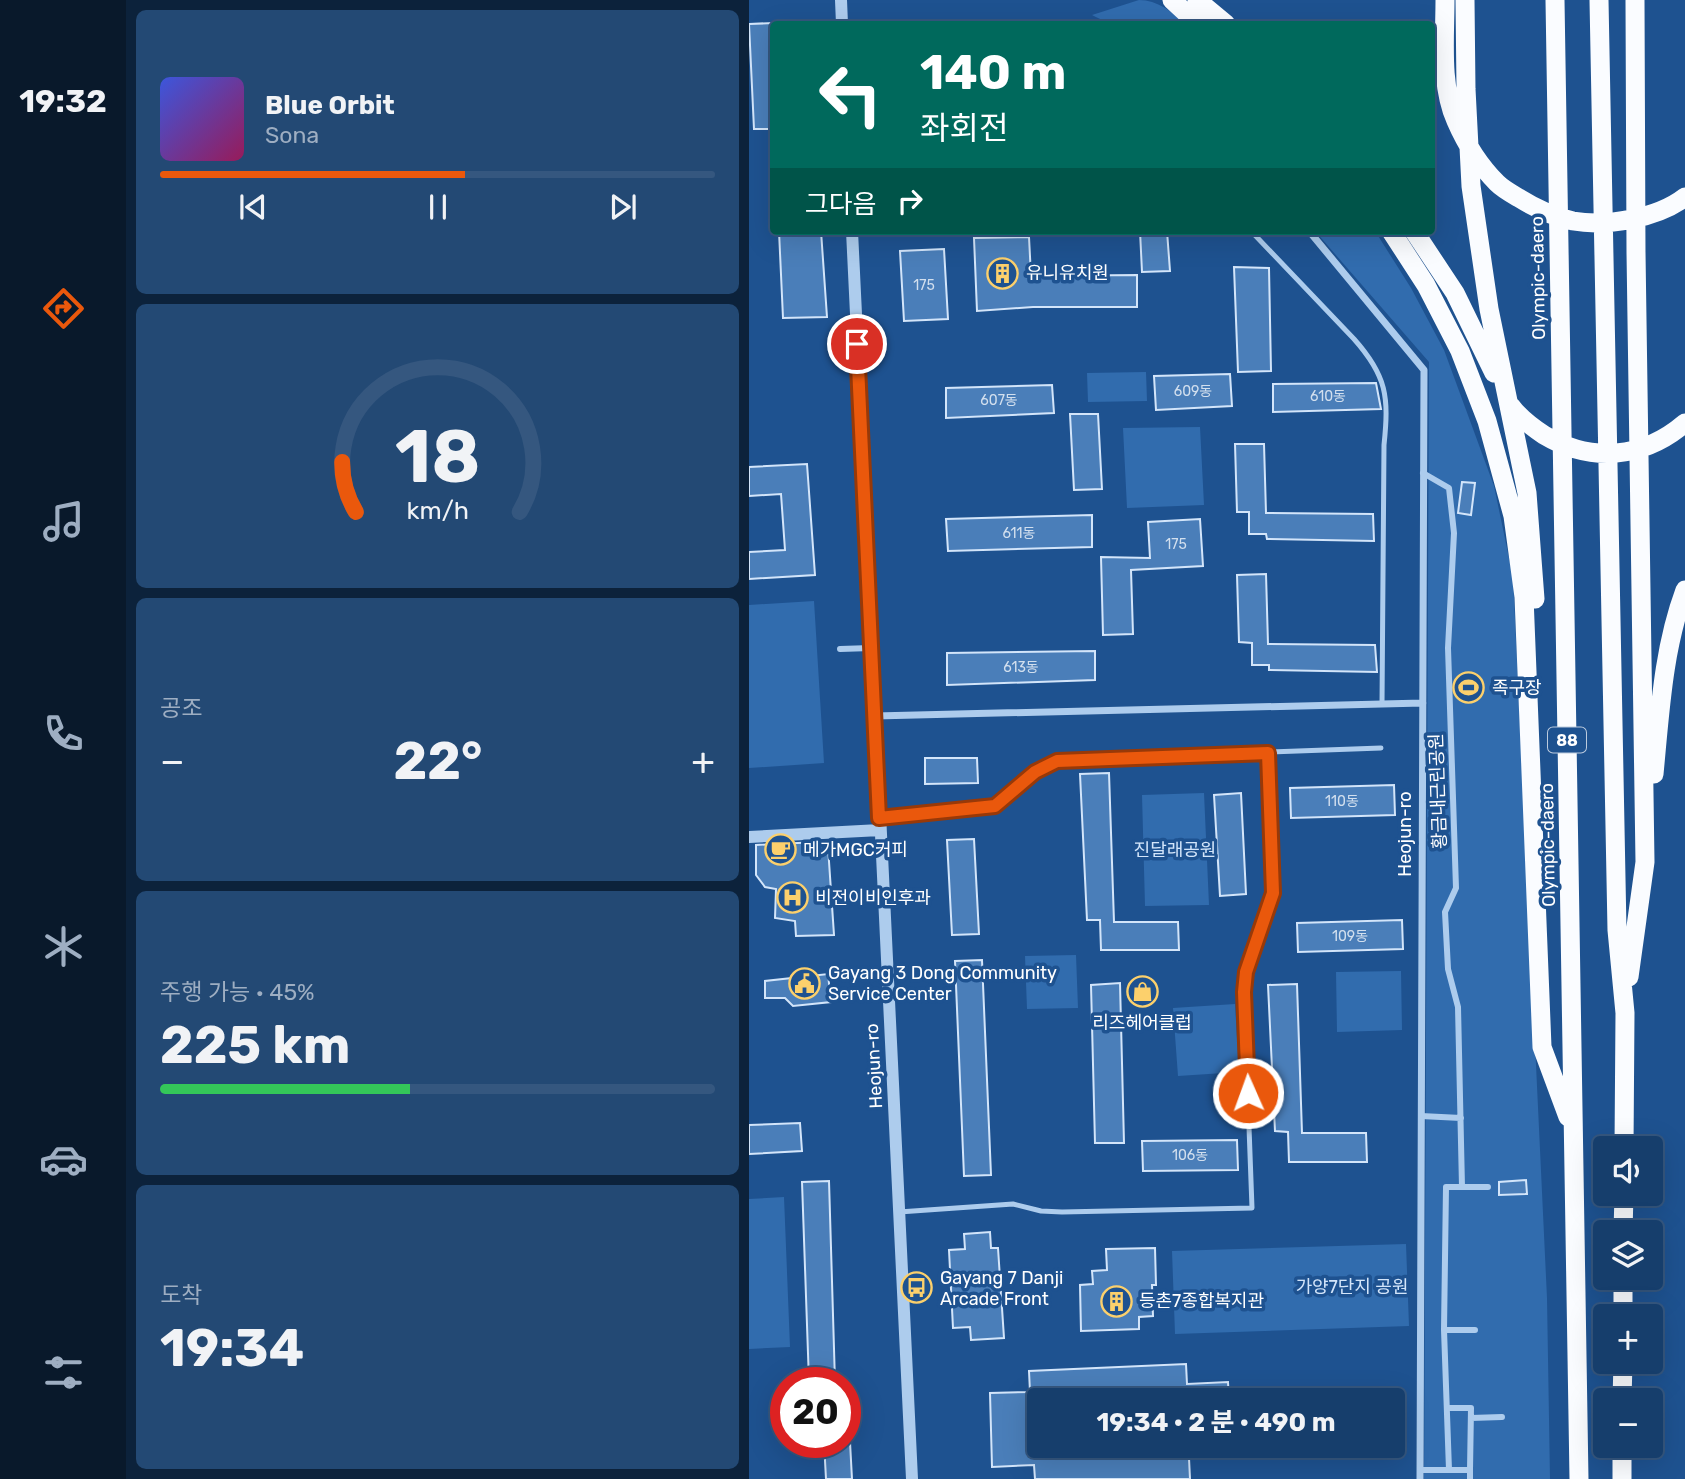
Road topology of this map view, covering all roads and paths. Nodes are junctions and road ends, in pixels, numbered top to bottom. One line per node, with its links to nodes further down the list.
1 (841, 0): 9 (street)
2 (1172, 0): 10 (highway)
3 (1197, 0): 11 (highway)
4 (1445, 0): 12 (highway)
5 (1465, 0): 23 (highway)
6 (1555, 0): 35 (highway, Olympic-daero / 88)
7 (1599, 0): 32 (highway)
8 (1635, 0): 31 (highway)
9 (842, 21)
10 (1195, 21)
11 (1222, 21)
12 (1685, 197)
13 (852, 235): 21 (street, Heojun-ro)
14 (1255, 235): 25 (lane)
15 (1312, 235): 19 (street, Heojun-ro)
16 (1394, 235): 23 (highway)
17 (1417, 235): 18 (highway)
18 (1685, 423)
19 (1423, 473): 24 (street, Heojun-ro); 34 (street, 황금내근린공원)
20 (1685, 590): 31 (highway)
21 (871, 648): 22 (street); 26 (street, Heojun-ro)
22 (840, 649)
23 (1528, 685): 35 (highway)
24 (1423, 703): 25 (street); 33 (street, Heojun-ro)
25 (1382, 704): 26 (street)
26 (874, 716): 29 (street, Heojun-ro)
27 (1381, 748): 28 (lane)
28 (1268, 753): 29 (lane); 39 (lane)
29 (880, 824): 30 (street); 39 (street, Heojun-ro)
30 (749, 837)
31 (1645, 862): 32 (highway)
32 (1625, 1013): 36 (highway)
33 (1421, 1116): 34 (street); 50 (street, Heojun-ro)
34 (1461, 1118): 37 (street, 황금내근린공원)
35 (1573, 1132): 53 (highway, Olympic-daero / 88)
36 (1624, 1136)
37 (1462, 1187): 38 (street); 41 (street)
38 (1488, 1187)
39 (899, 1212): 51 (street, Heojun-ro)
40 (1467, 1321): 42 (street)
41 (1444, 1330): 42 (street); 44 (street)
42 (1466, 1330): 43 (street)
43 (1475, 1330)
44 (1447, 1408): 46 (street); 48 (street)
45 (1502, 1417): 46 (street)
46 (1471, 1418): 49 (street)
47 (1622, 1458): 54 (highway)
48 (1449, 1470): 49 (street); 50 (street)
49 (1470, 1470): 52 (street)
50 (1420, 1475)
51 (912, 1479)
52 (1470, 1479)
53 (1579, 1479)
54 (1622, 1479)

